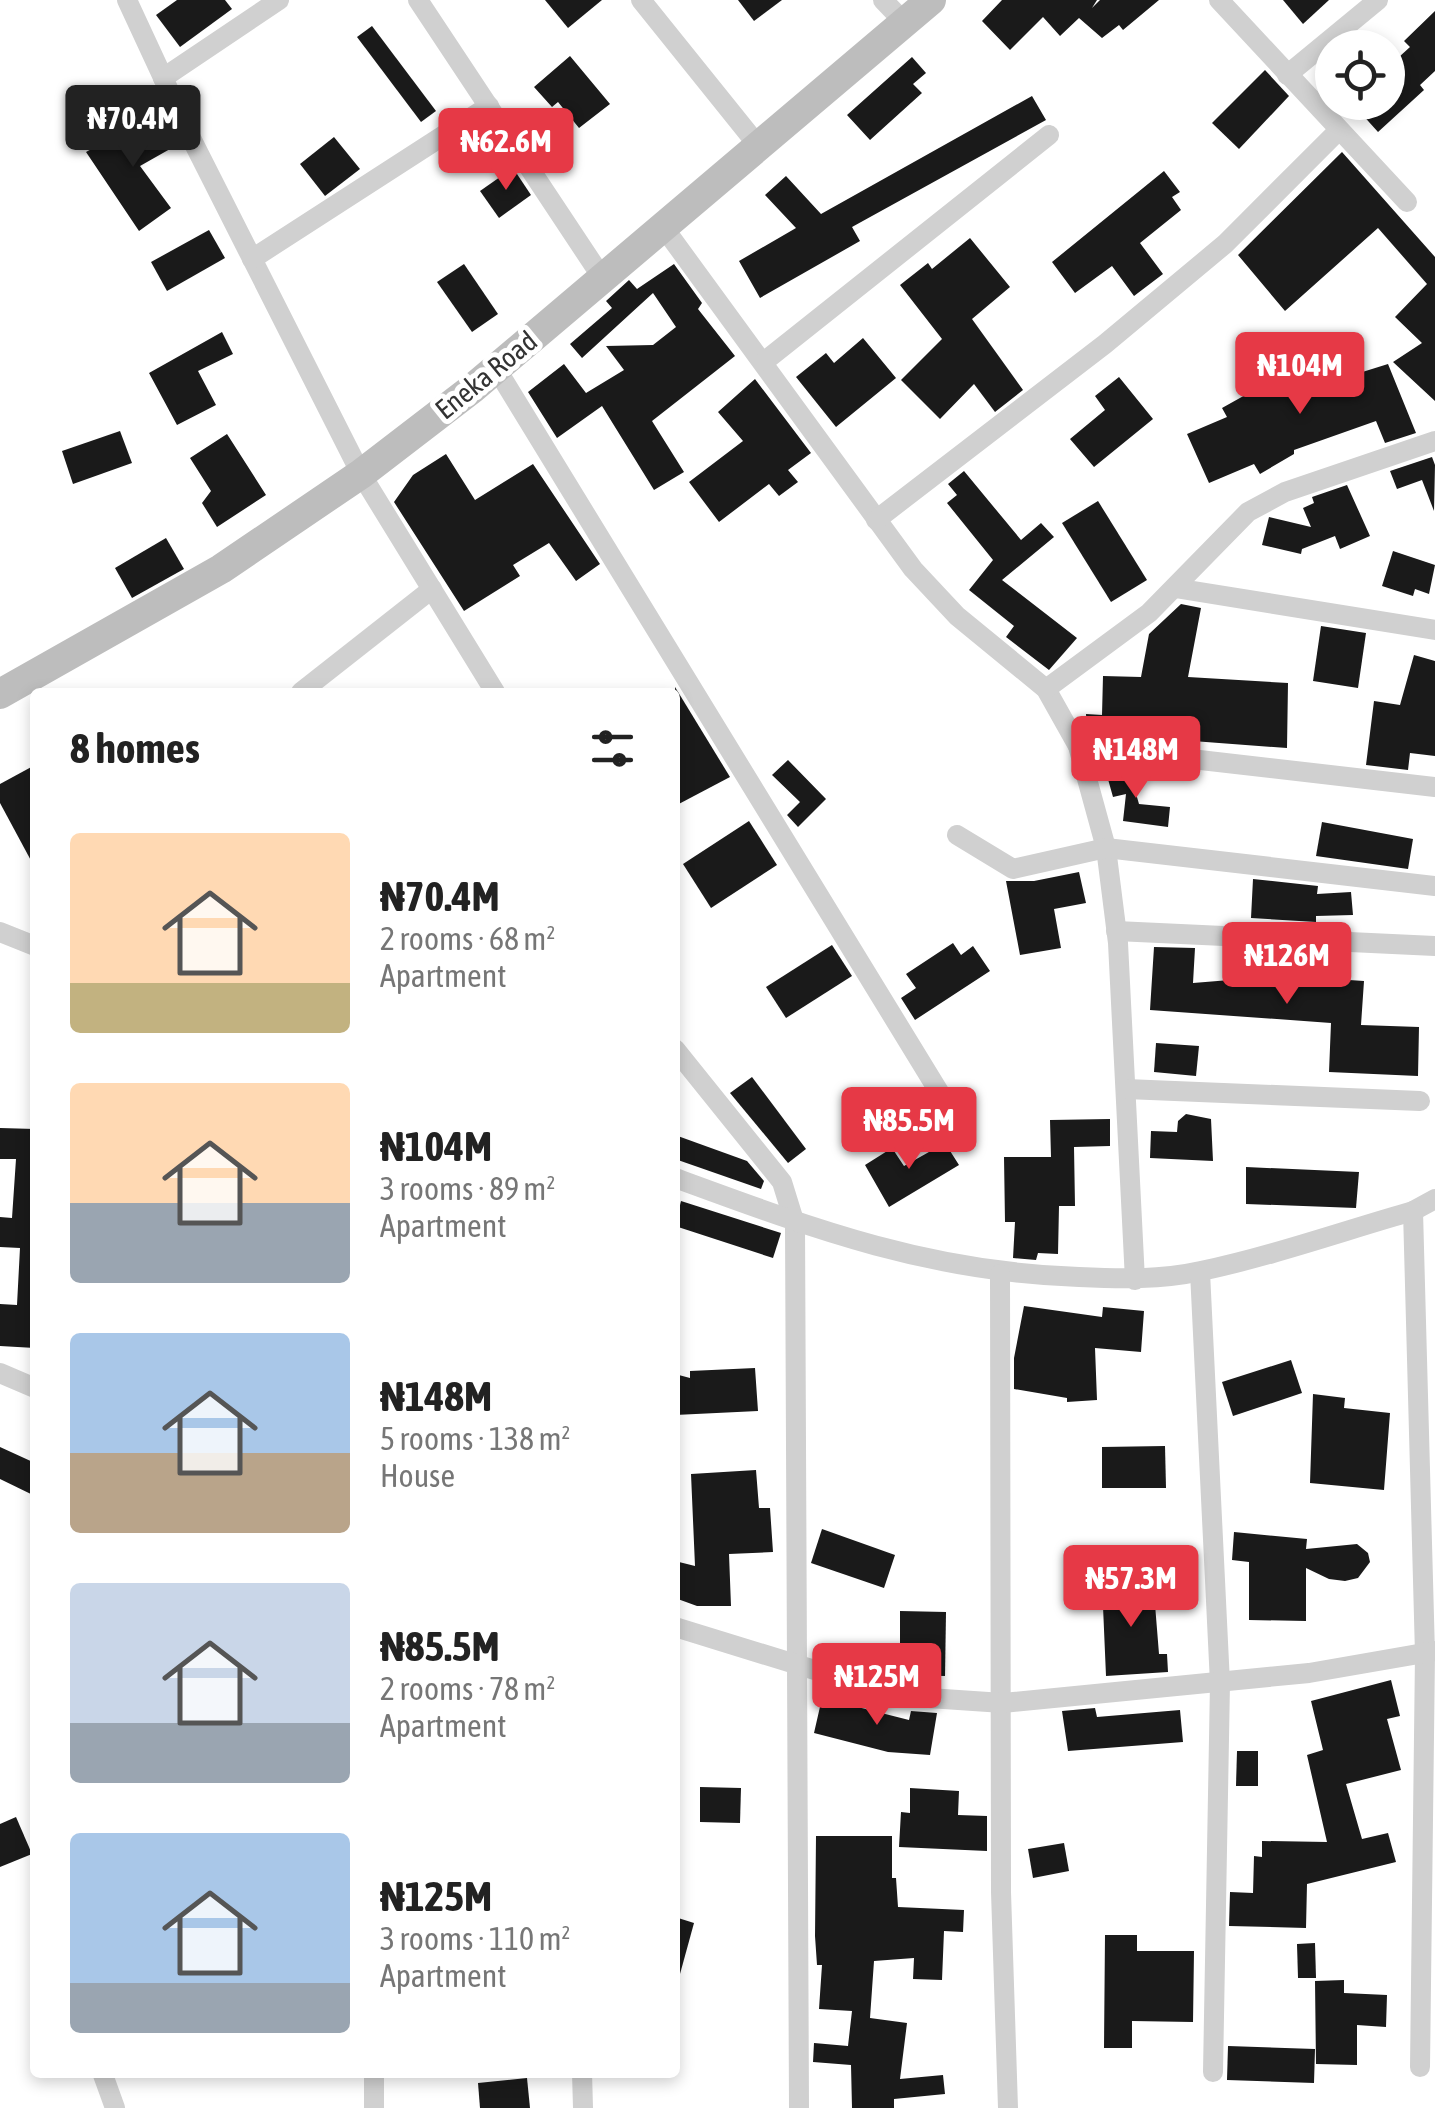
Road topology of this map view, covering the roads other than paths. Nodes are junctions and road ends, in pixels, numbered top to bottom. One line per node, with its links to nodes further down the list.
1 (127, 0): 11 (street)
2 (279, 0): 11 (street)
3 (418, 0): 12 (street)
4 (641, 0): 15 (street)
5 (884, 0): 9 (street)
6 (931, 0): 9 (main road, Eneka Road)
7 (1219, 0): 10 (street)
8 (1378, 0): 10 (street)
9 (905, 23): 15 (main road, Eneka Road)
10 (1286, 74): 13 (street)
11 (163, 78): 18 (street)
12 (489, 106): 18 (street); 19 (street)
13 (1338, 131): 16 (street); 24 (street)
14 (1049, 135): 20 (street)
15 (760, 148): 17 (main road, Eneka Road)
16 (1407, 202)
17 (664, 228): 19 (main road, Eneka Road); 20 (street)
18 (252, 260): 23 (street)
19 (603, 279): 21 (main road, Eneka Road)
20 (765, 361): 24 (street)
21 (496, 368): 23 (main road, Eneka Road); 43 (street)
22 (1435, 441): 25 (street)
23 (361, 474): 26 (street); 31 (main road, Eneka Road)
24 (876, 520): 30 (street)
25 (1175, 588): 27 (street); 30 (street)
26 (432, 589): 28 (street); 29 (street)
27 (1435, 630)
28 (306, 688)
29 (493, 688)
30 (1046, 690): 32 (street)
31 (0, 694)
32 (1078, 746): 33 (street); 35 (street)
33 (1435, 787)
34 (957, 835): 35 (street)
35 (1106, 848): 36 (street); 37 (street)
36 (1435, 886)
37 (1116, 931): 40 (street); 42 (street)
38 (0, 932): 39 (street)
39 (30, 944)
40 (1435, 946)
41 (680, 1055): 48 (street)
42 (1126, 1089): 44 (street); 51 (street)
43 (944, 1100)
44 (1420, 1101)
45 (680, 1180): 48 (street)
46 (1435, 1199): 47 (street)
47 (1413, 1211): 49 (street); 55 (street)
48 (795, 1224): 50 (street); 56 (street)
49 (1200, 1272): 51 (street); 57 (street)
50 (1000, 1274): 51 (street); 58 (street)
51 (1135, 1280)
52 (0, 1373): 53 (street)
53 (30, 1386)
54 (680, 1629): 56 (street)
55 (1430, 1653): 57 (street); 59 (street)
56 (795, 1664): 58 (street); 67 (street)
57 (1220, 1683): 58 (street); 60 (street)
58 (1004, 1702): 68 (street)
59 (1420, 2067)
60 (1213, 2072)
61 (104, 2078): 64 (street)
62 (374, 2078): 65 (street)
63 (582, 2078): 66 (street)
64 (114, 2108)
65 (374, 2108)
66 (583, 2108)
67 (799, 2108)
68 (1008, 2108)

